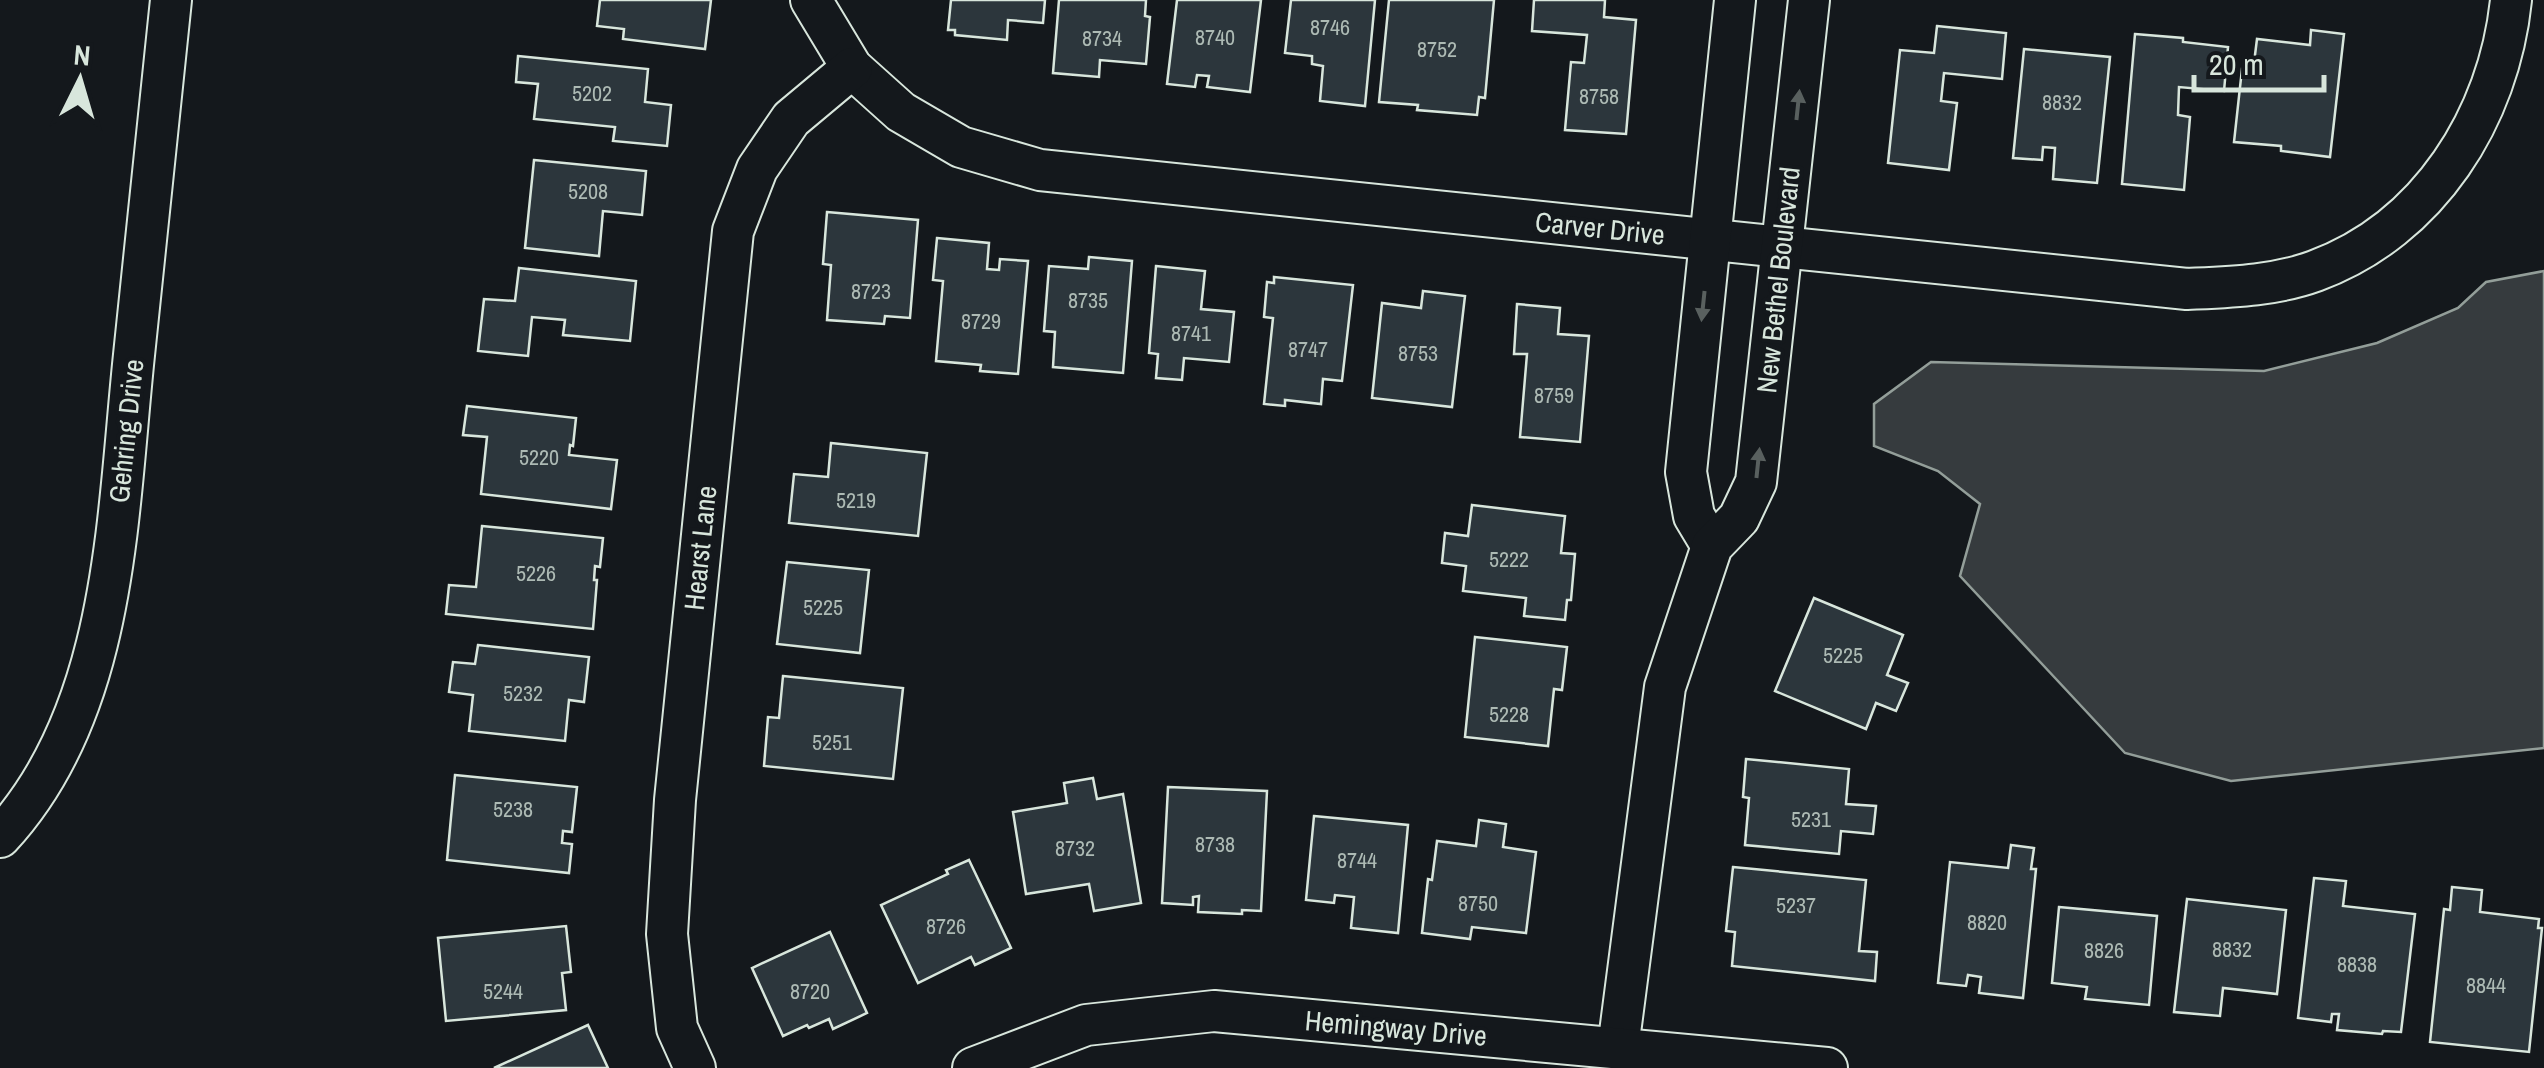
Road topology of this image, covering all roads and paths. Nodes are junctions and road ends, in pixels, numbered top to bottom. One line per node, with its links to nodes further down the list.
1 (171, 0): 10 (street, Gehring Drive)
2 (811, 0): 6 (street, Carver Drive)
3 (1735, 0): 7 (street)
4 (1810, 0): 8 (street, New Bethel Boulevard, one-way to 4)
5 (2510, 0): 8 (street, Carver Drive)
6 (852, 68): 7 (street, Carver Drive); 12 (street, Hearst Lane)
7 (1710, 239): 8 (street, Carver Drive); 9 (street, one-way to 9)
8 (1782, 247): 9 (street, New Bethel Boulevard, one-way to 8)
9 (1712, 546): 11 (street, New Bethel Boulevard)
10 (0, 836)
11 (1618, 1048): 13 (street, Hemingway Drive); 14 (street, Hemingway Drive)
12 (695, 1068)
13 (973, 1068)
14 (1827, 1068)

